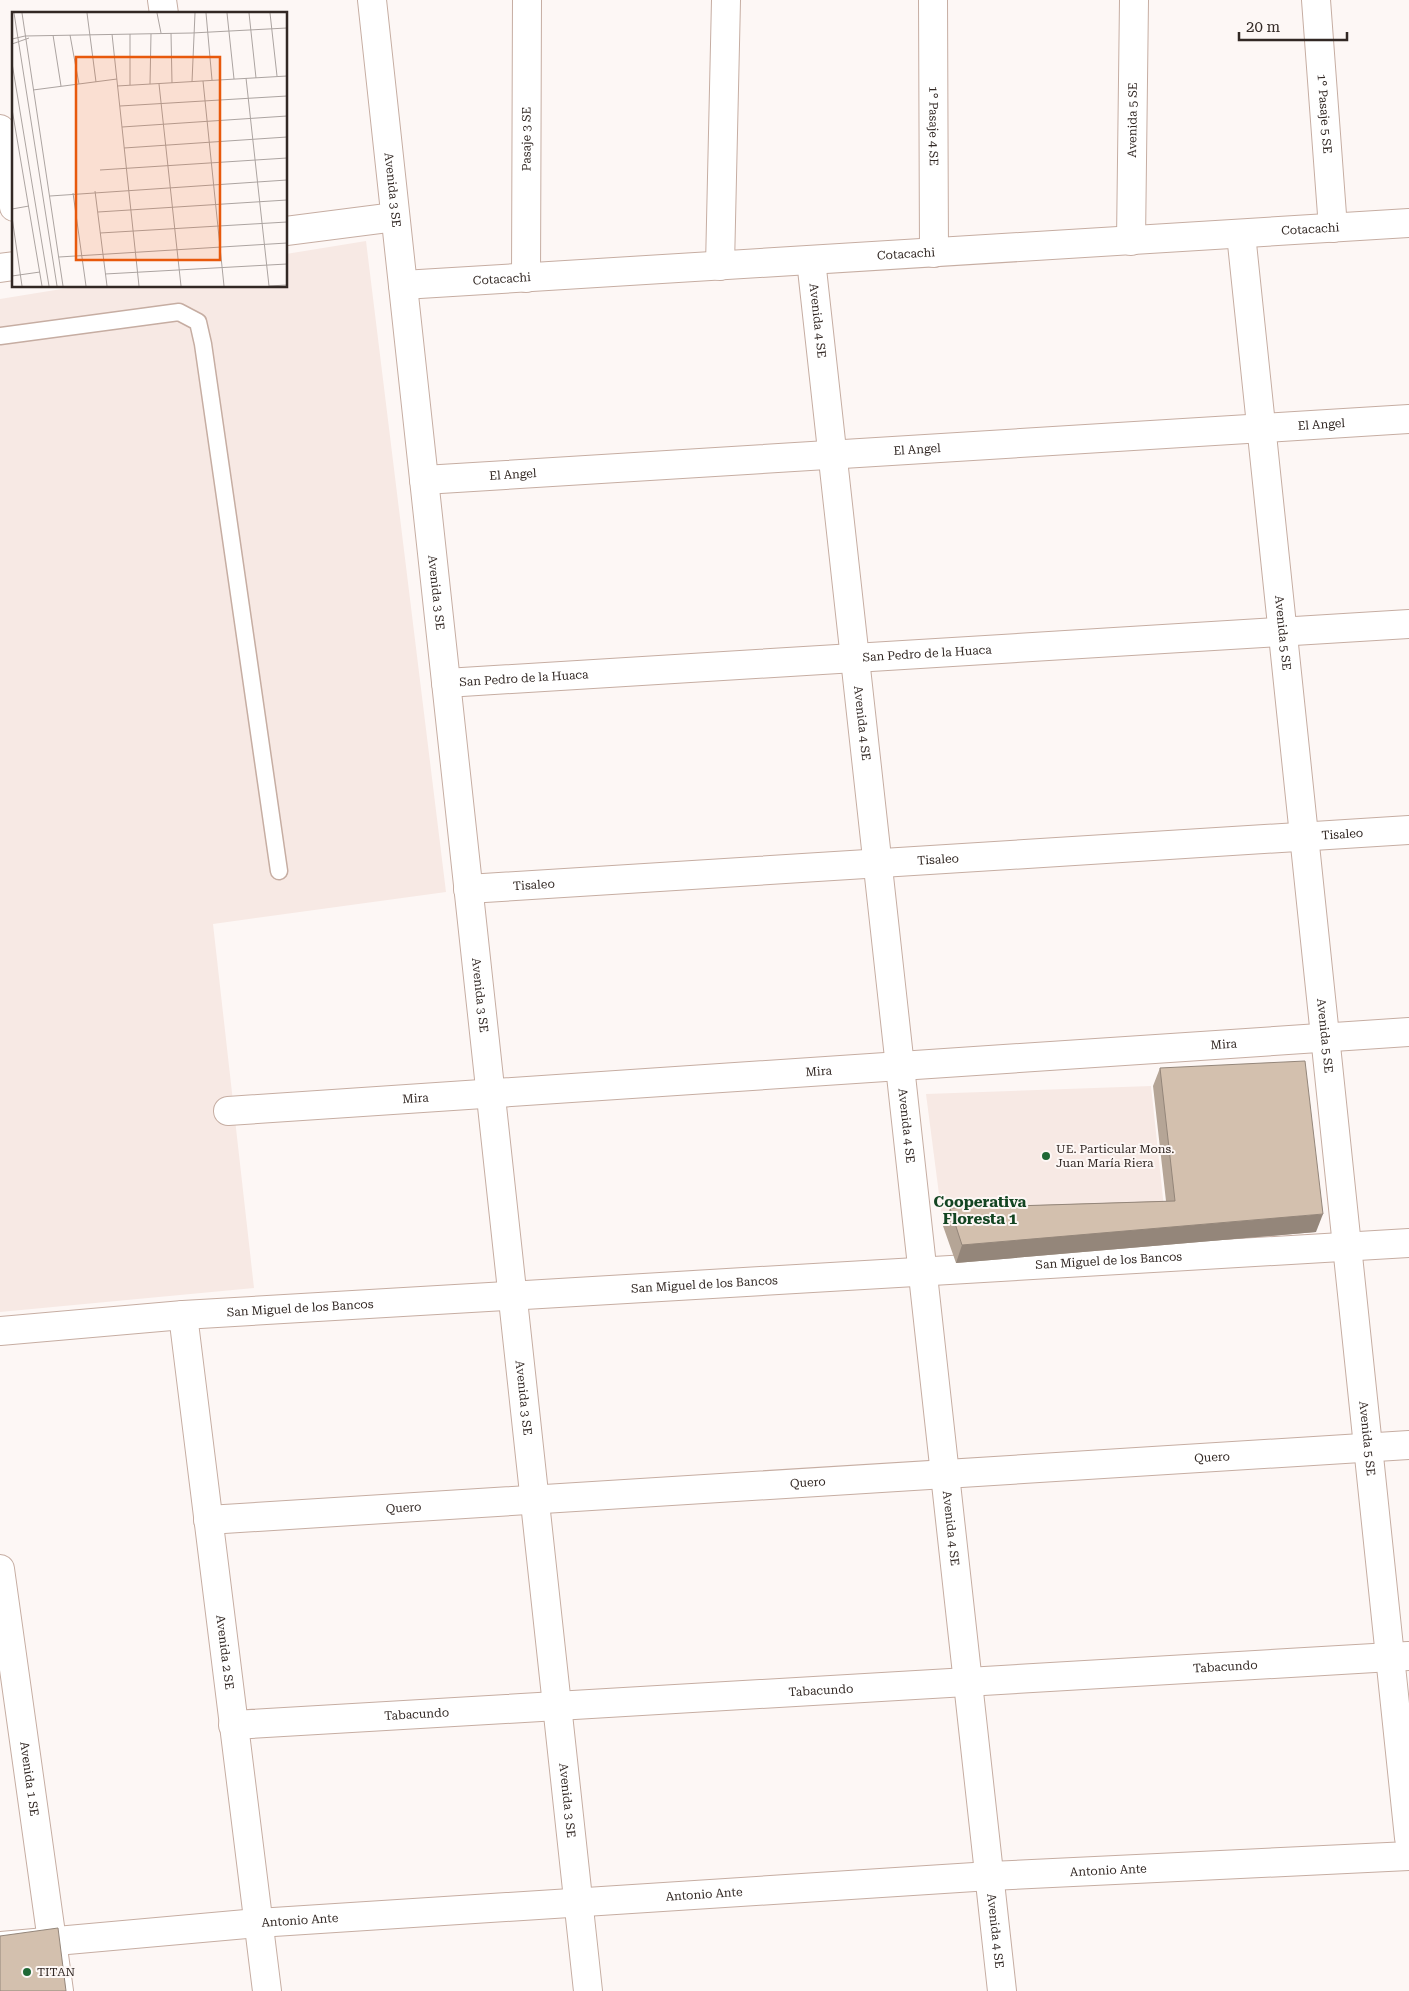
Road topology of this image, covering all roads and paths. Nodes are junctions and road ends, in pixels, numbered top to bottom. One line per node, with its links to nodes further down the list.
1 (372, 0): 9 (street, Avenida 3 SE)
2 (527, 0): 18 (street, Pasaje 3 SE)
3 (726, 0): 17 (street)
4 (933, 0): 15 (street, 1° Pasaje 4 SE)
5 (1134, 0): 14 (street, Avenida 5 SE)
6 (1316, 0): 11 (street, 1° Pasaje 5 SE)
7 (0, 129): 8 (street)
8 (12, 196)
9 (395, 217): 12 (street); 19 (street, Avenida 3 SE)
10 (1409, 223): 11 (street, Cotacachi)
11 (1334, 228): 13 (street, Cotacachi)
12 (288, 231)
13 (1241, 234): 14 (street, Cotacachi); 22 (street, Avenida 5 SE)
14 (1131, 241): 15 (street, Cotacachi)
15 (934, 253): 16 (street, Cotacachi)
16 (811, 260): 17 (street, Cotacachi); 23 (street, Avenida 4 SE)
17 (720, 266): 18 (street, Cotacachi)
18 (526, 278): 19 (street, Cotacachi)
19 (403, 285): 24 (street, Avenida 3 SE)
20 (0, 336): 32 (lane)
21 (1409, 419): 22 (street, El Angel)
22 (1262, 428): 23 (street, El Angel); 26 (street, Avenida 5 SE)
23 (833, 455): 24 (street, El Angel); 27 (street, Avenida 4 SE)
24 (424, 480): 28 (street, Avenida 3 SE)
25 (1409, 624): 26 (street, San Pedro de la Huaca)
26 (1283, 631): 27 (street, San Pedro de la Huaca); 30 (street, Avenida 5 SE)
27 (855, 658): 28 (street, San Pedro de la Huaca); 31 (street, Avenida 4 SE)
28 (446, 683): 33 (street, Avenida 3 SE)
29 (1409, 830): 30 (street, Tisaleo)
30 (1304, 837): 31 (street, Tisaleo); 35 (street, Avenida 5 SE)
31 (878, 863): 33 (street, Tisaleo); 36 (street, Avenida 4 SE)
32 (279, 871)
33 (468, 889): 37 (street, Avenida 3 SE)
34 (1409, 1032): 35 (street, Mira)
35 (1325, 1037): 36 (street, Mira); 40 (street, Avenida 5 SE)
36 (900, 1065): 37 (street, Mira); 41 (street, Avenida 4 SE)
37 (491, 1094): 38 (street, Mira); 42 (street, Avenida 3 SE)
38 (228, 1111)
39 (1409, 1244): 40 (street, San Miguel de los Bancos)
40 (1347, 1247): 41 (street, San Miguel de los Bancos); 46 (street, Avenida 5 SE)
41 (923, 1271): 42 (street, San Miguel de los Bancos); 47 (street, Avenida 4 SE)
42 (512, 1294): 43 (street, San Miguel de los Bancos); 48 (street, Avenida 3 SE)
43 (183, 1315): 44 (street, San Miguel de los Bancos); 49 (street, Avenida 2 SE)
44 (0, 1331)
45 (1409, 1445): 46 (street, Quero)
46 (1368, 1448): 47 (street, Quero); 51 (street, Avenida 5 SE)
47 (945, 1474): 48 (street, Quero); 52 (street, Avenida 4 SE)
48 (534, 1500): 49 (street, Quero); 53 (street, Avenida 3 SE)
49 (208, 1520): 54 (street, Avenida 2 SE)
50 (0, 1569): 60 (street, Avenida 1 SE)
51 (1400, 1656): 52 (street, Tabacundo); 55 (street, Avenida 5 SE)
52 (968, 1682): 53 (street, Tabacundo); 57 (street, Avenida 4 SE)
53 (557, 1706): 54 (street, Tabacundo); 58 (street, Avenida 3 SE)
54 (233, 1725): 59 (street, Avenida 2 SE)
55 (1409, 1838)
56 (1409, 1856): 57 (street, Antonio Ante)
57 (990, 1876): 58 (street, Antonio Ante); 65 (street, Avenida 4 SE)
58 (579, 1904): 59 (street, Antonio Ante); 64 (street, Avenida 3 SE)
59 (258, 1923): 60 (street, Antonio Ante); 63 (street, Avenida 2 SE)
60 (52, 1941): 61 (street, Antonio Ante); 62 (street, Avenida 1 SE)
61 (0, 1946)
62 (59, 1991)
63 (267, 1991)
64 (588, 1991)
65 (1002, 1991)

